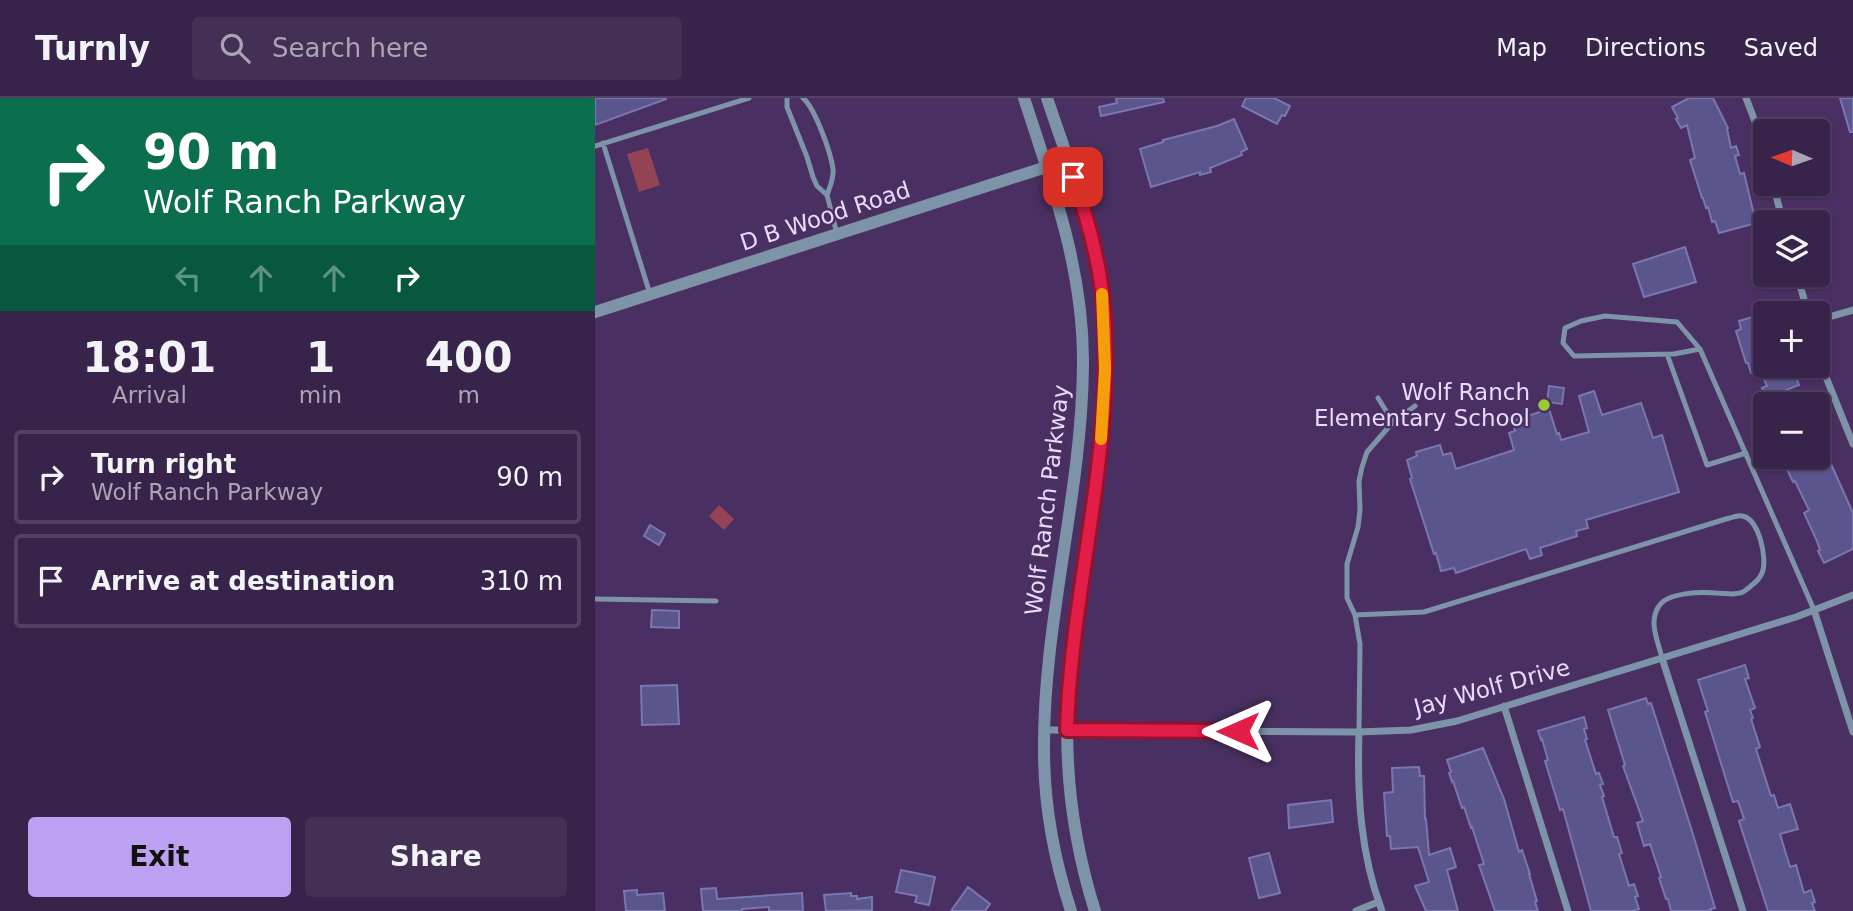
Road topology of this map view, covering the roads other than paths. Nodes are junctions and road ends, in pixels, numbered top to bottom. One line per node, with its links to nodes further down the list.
1 (749, 98): 8 (lane)
2 (786, 98): 12 (lane)
3 (803, 98): 12 (lane)
4 (1024, 98): 11 (street, Wolf Ranch Parkway)
5 (1047, 98): 10 (street, Wolf Ranch Parkway)
6 (1746, 98): 7 (street)
7 (1755, 119)
8 (603, 143): 9 (lane); 14 (lane)
9 (595, 146)
10 (1068, 160): 11 (street, D B Wood Road); 34 (street, Wolf Ranch Parkway)
11 (1047, 167): 13 (street, D B Wood Road); 33 (street, Wolf Ranch Parkway)
12 (827, 195): 13 (lane)
13 (837, 234): 14 (street, D B Wood Road)
14 (650, 295): 16 (street, D B Wood Road)
15 (1853, 310): 17 (street)
16 (595, 312)
17 (1830, 317)
18 (1700, 349): 19 (lane); 19 (lane); 25 (lane)
19 (1667, 354): 25 (lane)
20 (1826, 378): 24 (street)
21 (1378, 398): 23 (lane)
22 (1415, 406): 23 (lane)
23 (1393, 422): 30 (lane)
24 (1853, 444)
25 (1746, 453): 29 (lane)
26 (1853, 595): 29 (street, Jay Wolf Drive)
27 (595, 599): 28 (lane)
28 (716, 601)
29 (1814, 610): 31 (street, Jay Wolf Drive); 36 (street)
30 (1355, 615): 31 (lane); 35 (lane)
31 (1663, 658): 32 (street, Jay Wolf Drive); 43 (street)
32 (1504, 706): 35 (street, Jay Wolf Drive); 42 (street)
33 (1044, 730): 34 (street, Jay Wolf Drive); 38 (street, Wolf Ranch Parkway)
34 (1067, 730): 35 (street, Jay Wolf Drive); 39 (street, Wolf Ranch Parkway)
35 (1359, 732): 37 (street)
36 (1853, 732)
37 (1378, 902): 40 (street); 41 (street)
38 (1071, 911)
39 (1095, 911)
40 (1356, 911)
41 (1382, 911)
42 (1568, 911)
43 (1743, 911)

